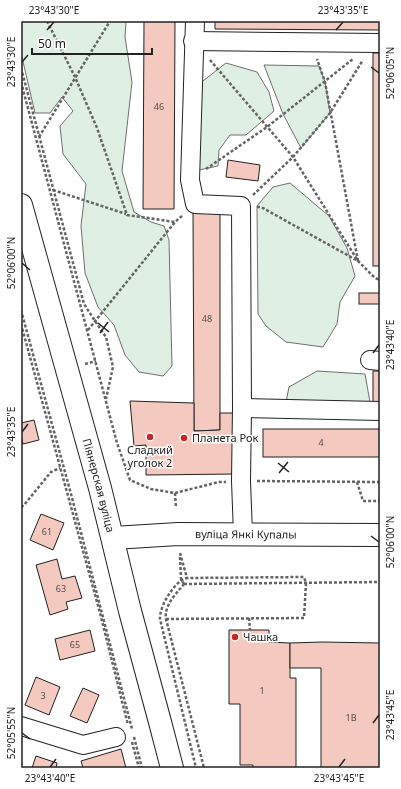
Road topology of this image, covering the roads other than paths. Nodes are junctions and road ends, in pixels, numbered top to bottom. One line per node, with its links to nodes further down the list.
1 (195, 21): 2 (street)
2 (194, 41): 3 (street); 5 (street)
3 (377, 42)
4 (21, 205): 9 (main road, Піянерская вуліца)
5 (242, 408): 6 (street); 7 (street)
6 (380, 411)
7 (243, 534): 8 (main road, вуліца Янкі Купалы); 9 (main road, вуліца Янкі Купалы)
8 (380, 535)
9 (113, 538): 12 (main road, Піянерская вуліца)
10 (21, 726): 11 (street)
11 (116, 737)
12 (172, 768)

